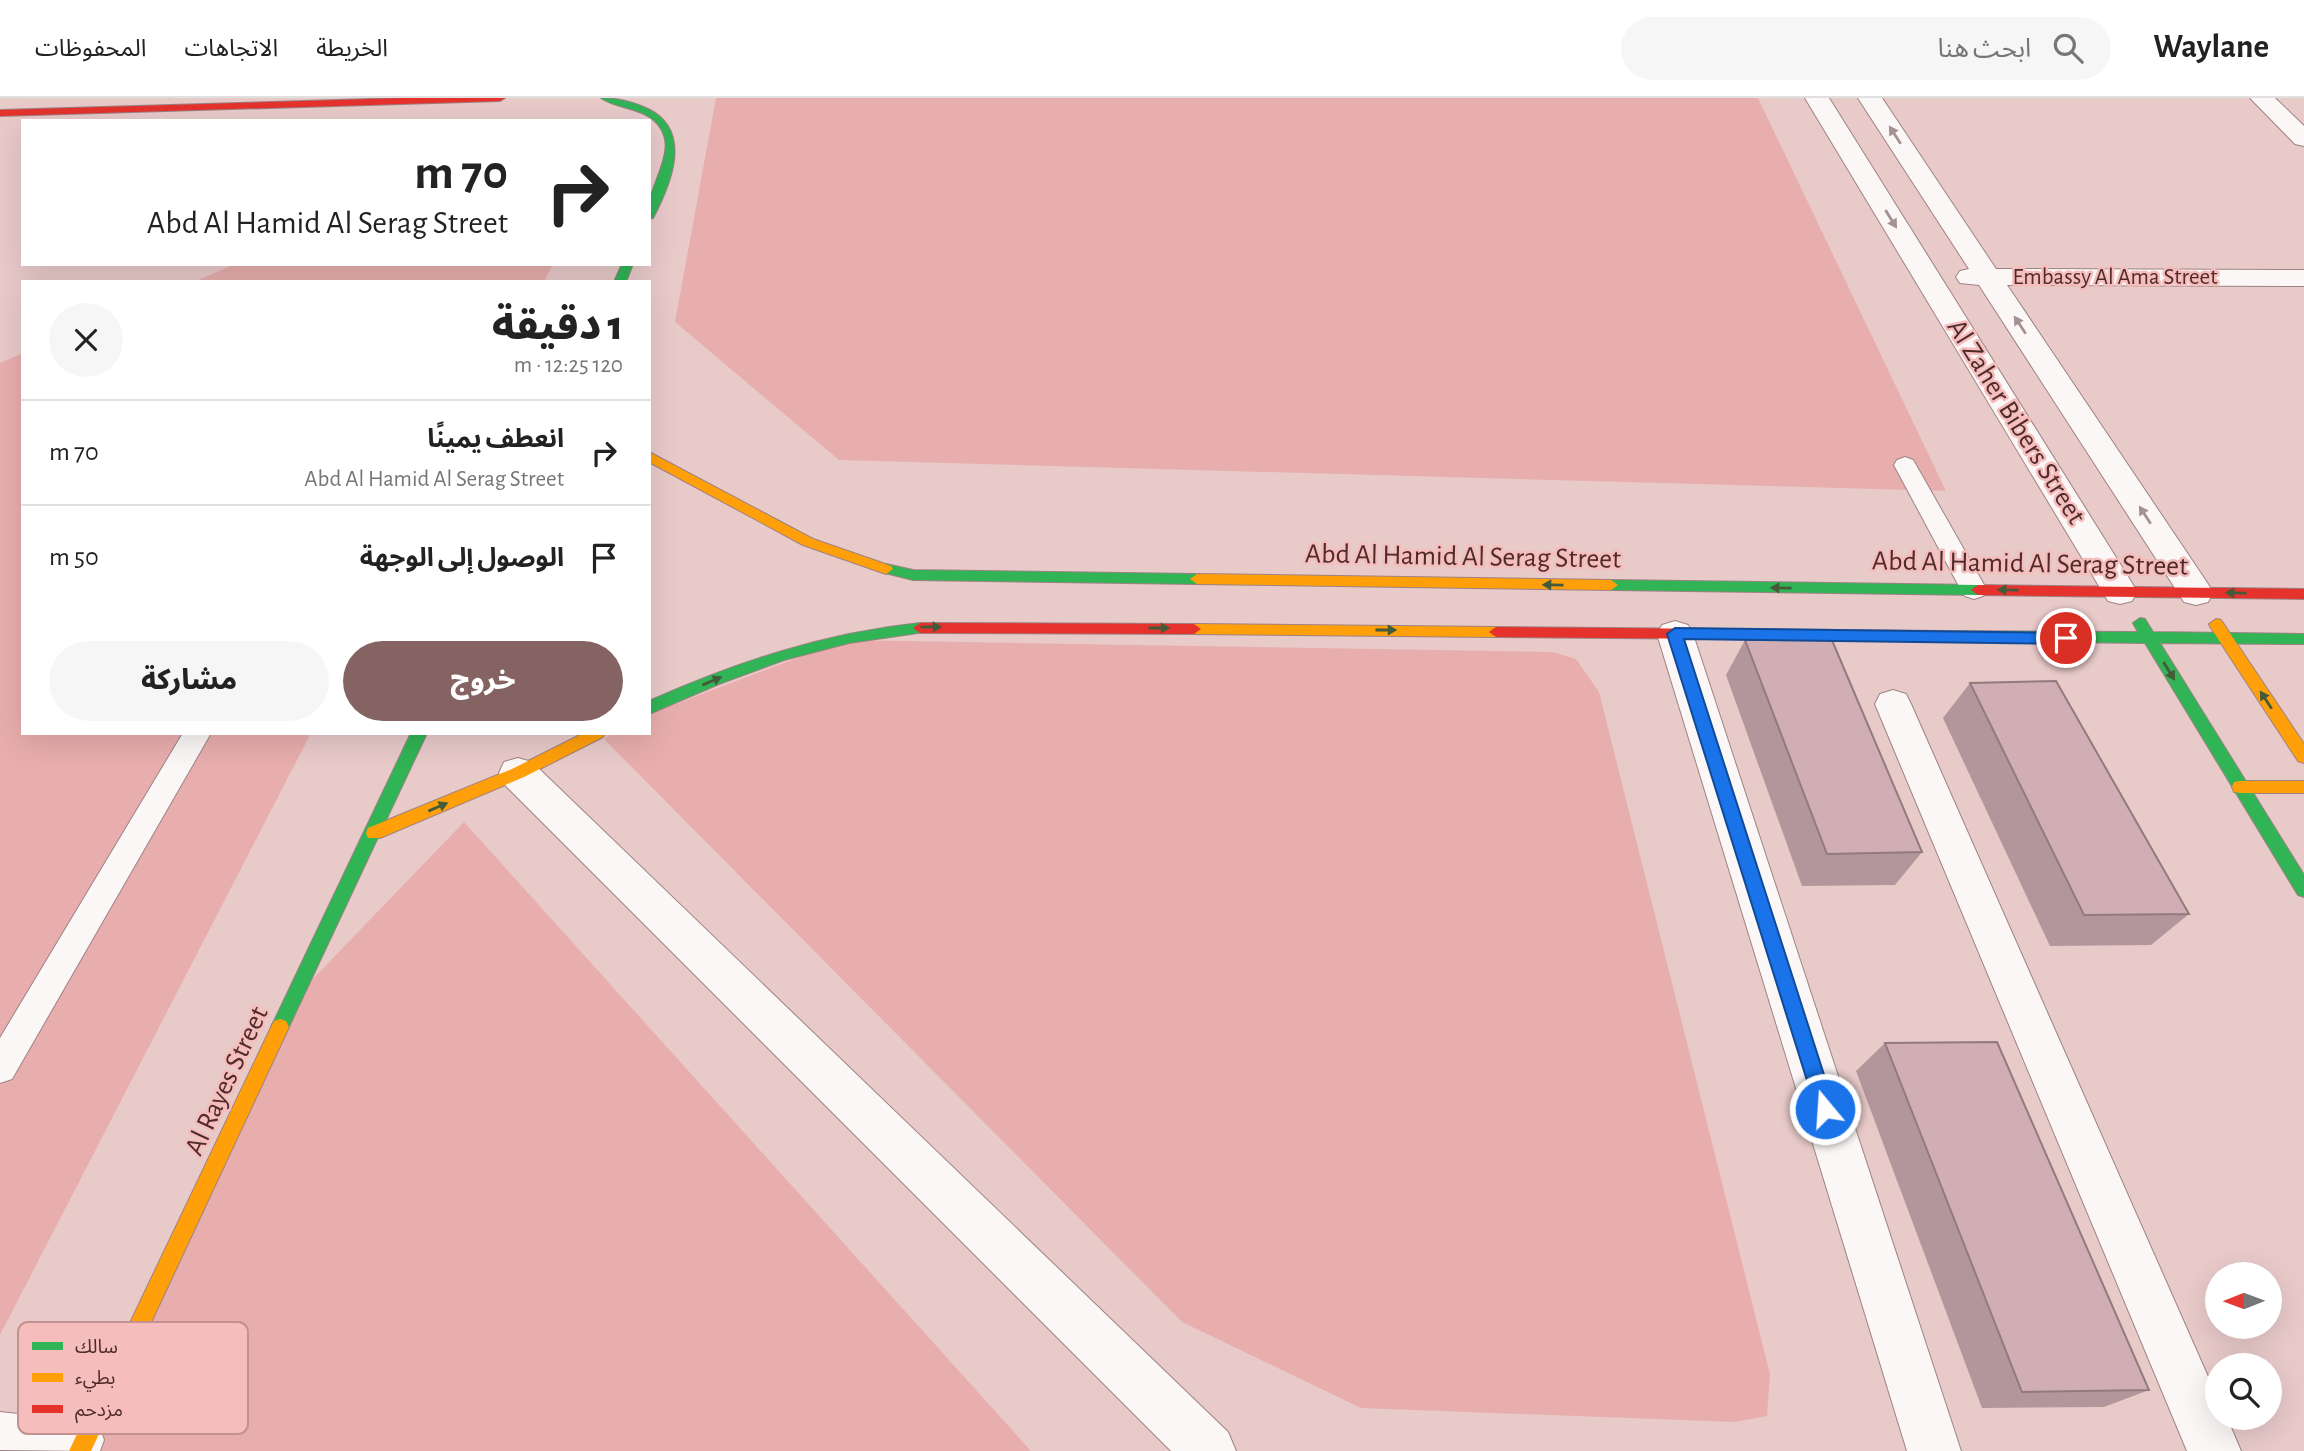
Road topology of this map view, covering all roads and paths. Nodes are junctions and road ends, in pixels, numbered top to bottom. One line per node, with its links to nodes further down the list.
1 (500, 98): 6 (street)
2 (606, 98): 8 (street)
3 (1817, 98): 9 (street, Al Zaher Bibers Street, one-way to 9)
4 (1870, 98): 10 (street, Al Zaher Bibers Street, one-way to 4)
5 (2262, 98): 7 (street)
6 (0, 113)
7 (2304, 139)
8 (651, 211)
9 (1926, 276): 10 (street, Embassy Al Ama Street); 15 (street, Al Zaher Bibers Street)
10 (1988, 277): 11 (street, Embassy Al Ama Street); 16 (street, Al Zaher Bibers Street, one-way to 10)
11 (2304, 278)
12 (651, 457): 14 (street, Abd Al Hamid Al Serag Street, one-way to 12)
13 (1905, 465): 14 (lane)
14 (1974, 590): 15 (street, Abd Al Hamid Al Serag Street, one-way to 14)
15 (2120, 592): 16 (street, Abd Al Hamid Al Serag Street); 19 (street, Al Zaher Bibers Street)
16 (2196, 593): 17 (street, Abd Al Hamid Al Serag Street, one-way to 16); 21 (street, Al Zaher Bibers Street)
17 (2304, 594)
18 (1675, 634): 19 (street); 23 (street, one-way to 18); 38 (street)
19 (2150, 639): 21 (street); 29 (street, Al Zaher Bibers Street, one-way to 29)
20 (2304, 639): 21 (street)
21 (2227, 640): 27 (street, Al Zaher Bibers Street, one-way to 21)
22 (1893, 704): 39 (street)
23 (651, 707)
24 (196, 735): 33 (lane)
25 (418, 735): 31 (street, Al Rayes Street)
26 (592, 735): 28 (street)
27 (2304, 757)
28 (526, 758): 31 (street, one-way to 28); 37 (street)
29 (2240, 787): 30 (street); 32 (street, Al Zaher Bibers Street)
30 (2304, 787)
31 (374, 833): 34 (street, Al Rayes Street)
32 (2304, 890)
33 (0, 1068)
34 (141, 1322)
35 (0, 1431): 36 (lane)
36 (82, 1446)
37 (1209, 1451)
38 (1934, 1451)
39 (2214, 1451)

